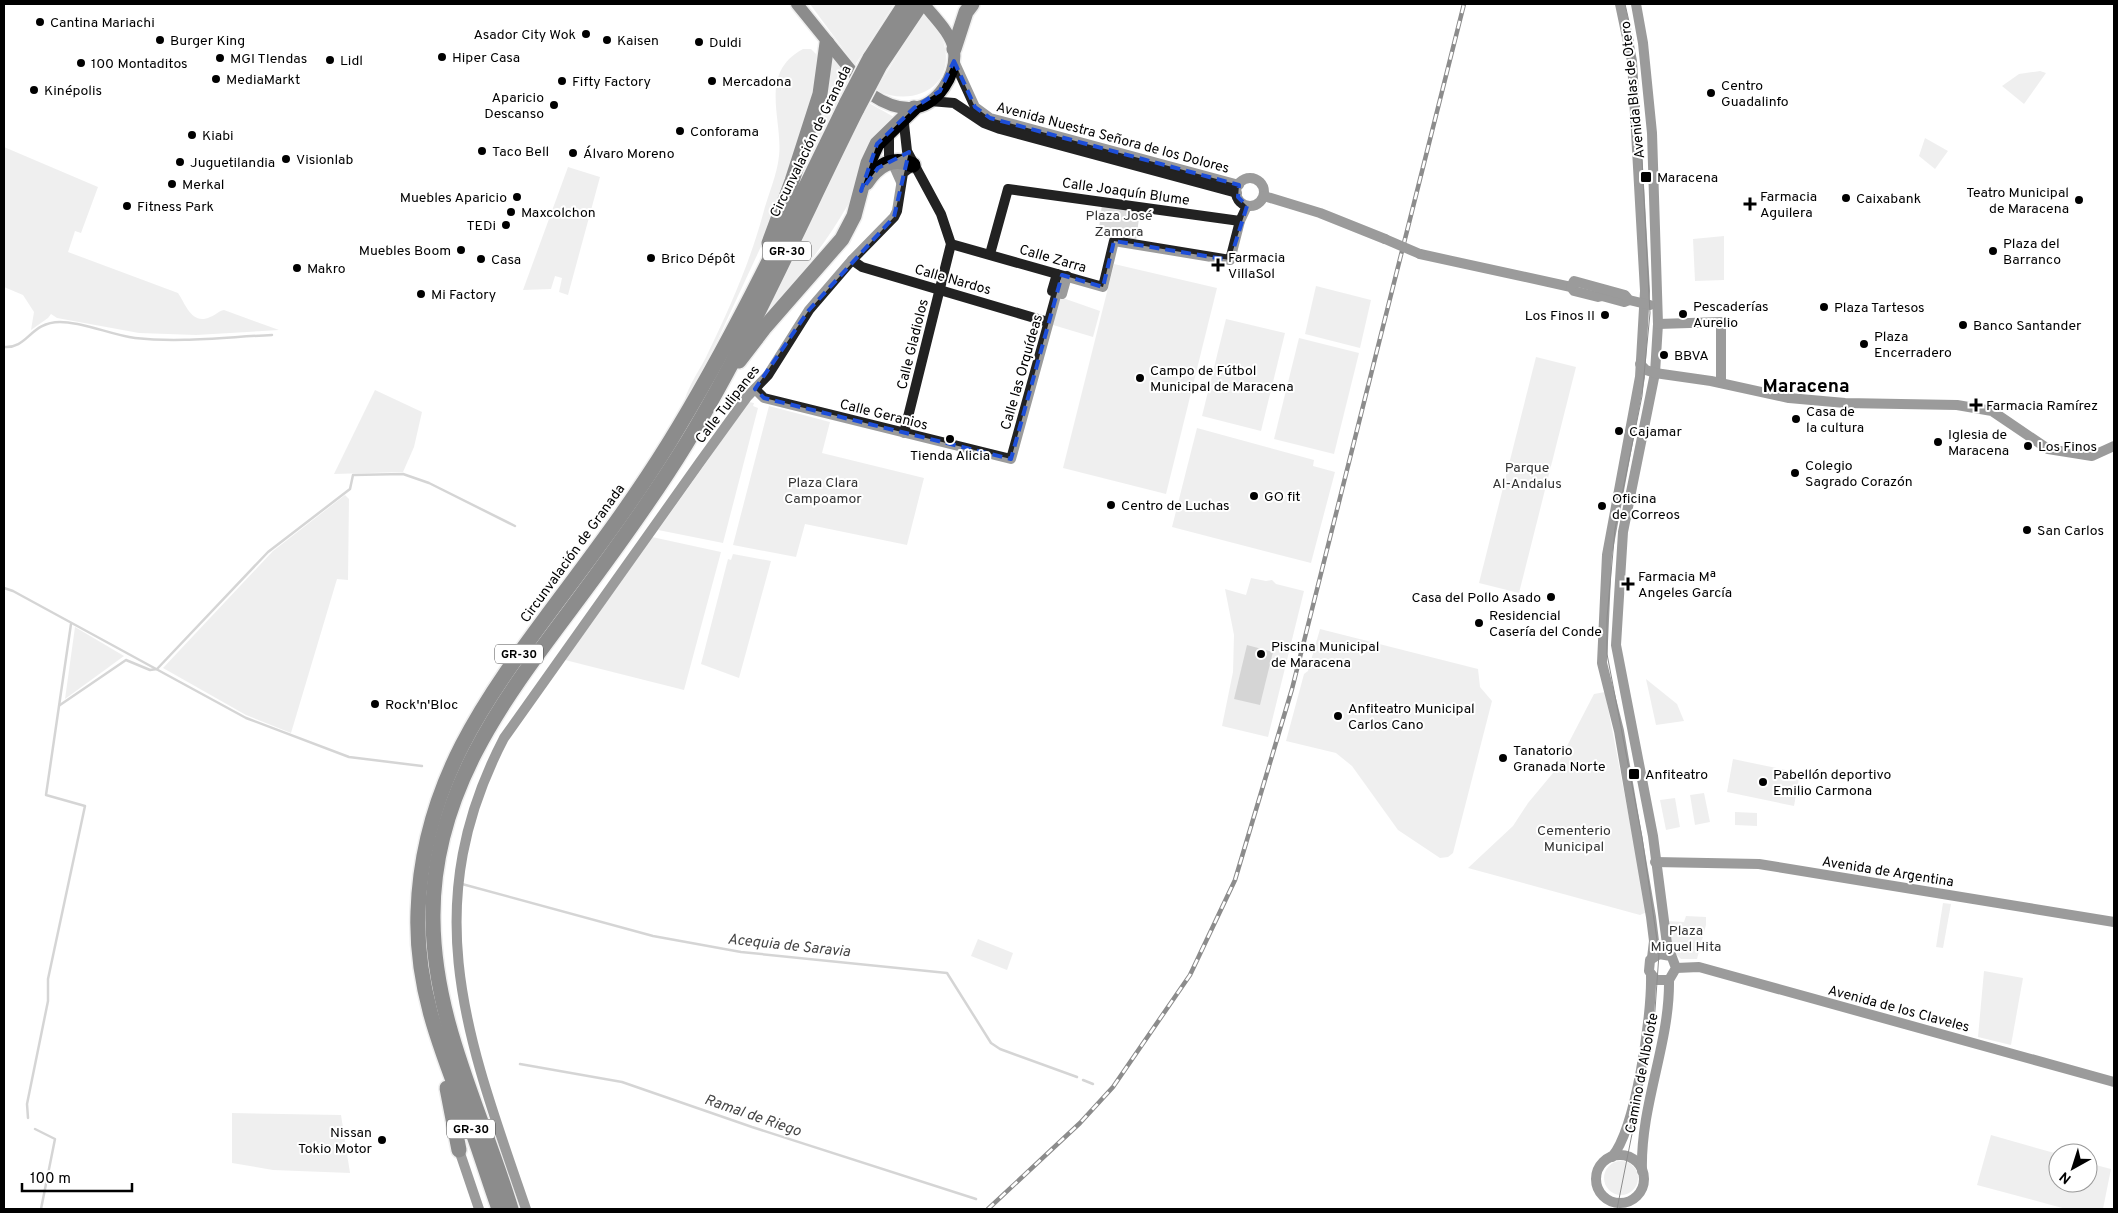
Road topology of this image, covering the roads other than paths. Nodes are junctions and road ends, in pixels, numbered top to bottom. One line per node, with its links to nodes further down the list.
1 (797, 4): 7 (main road)
2 (972, 4): 8 (highway)
3 (1620, 4): 29 (street, Avenida Blas de Otero)
4 (1636, 4): 30 (street, Avenida Blas de Otero)
5 (924, 6): 6 (highway, Circunvalación de Granada / GR-30); 8 (main road)
6 (904, 12): 12 (highway, Circunvalación de Granada / GR-30, bridge)
7 (827, 43): 9 (main road); 28 (highway)
8 (954, 55): 11 (main road); 18 (street, Avenida Nuestra Señora de los Dolores)
9 (853, 73)
10 (872, 95): 13 (main road)
11 (930, 101): 13 (main road); 18 (street, Avenida Nuestra Señora de los Dolores)
12 (852, 106): 28 (highway, Circunvalación de Granada / GR-30); 37 (highway, Circunvalación de Granada / GR-30)
13 (905, 110): 14 (highway); 16 (street)
14 (889, 130): 15 (street); 19 (highway)
15 (891, 161): 16 (highway); 17 (street); 19 (highway)
16 (913, 165): 17 (street, Calle Tulipanes); 23 (street)
17 (901, 182): 25 (street, Calle Tulipanes)
18 (1238, 189): 20 (street); 21 (street)
19 (861, 191): 37 (highway)
20 (1264, 196): 21 (street); 29 (street, bridge)
21 (1247, 206): 22 (street)
22 (1240, 221): 24 (street, Calle Joaquín Blume); 26 (street, Calle Zarra)
23 (950, 238): 24 (street, Calle Zarra); 27 (street, Calle Gladiolos)
24 (990, 254): 26 (street, Calle Zarra)
25 (852, 260): 27 (street, Calle Nardos); 36 (street, Calle Tulipanes)
26 (1062, 275): 31 (street, Calle las Orquídeas)
27 (940, 290): 31 (street, Calle Nardos); 38 (street, Calle Gladiolos)
28 (750, 300): 52 (highway, Circunvalación de Granada / GR-30)
29 (1644, 304): 30 (street); 32 (street); 33 (street, Avenida Blas de Otero)
30 (1657, 305): 32 (street, Avenida Blas de Otero)
31 (1048, 322): 40 (street, Calle las Orquídeas)
32 (1658, 324): 34 (street, Avenida Blas de Otero); 35 (street)
33 (1640, 364): 34 (street); 42 (street, Avenida Blas de Otero)
34 (1654, 373): 35 (street); 41 (street, Avenida Blas de Otero)
35 (1721, 383): 39 (street)
36 (754, 390): 38 (street, Calle Geranios); 62 (street, Calle Tulipanes)
37 (715, 392): 61 (highway, Circunvalación de Granada / GR-30)
38 (904, 434): 40 (street, Calle Geranios)
39 (2114, 446)
40 (1011, 459)
41 (1617, 655): 42 (street); 43 (street)
42 (1604, 657): 44 (street)
43 (1620, 665): 44 (street); 45 (street)
44 (1604, 669): 48 (street)
45 (1655, 862): 46 (street, Avenida de Argentina); 47 (street)
46 (2114, 922)
47 (1671, 956): 48 (street); 49 (street)
48 (1652, 958): 50 (street)
49 (1676, 968): 51 (street); 53 (street, Avenida de los Claveles)
50 (1651, 976): 51 (street); 55 (street, Camino de Albolote)
51 (1669, 980): 56 (street, Camino de Albolote)
52 (440, 1050): 54 (highway); 60 (highway, Circunvalación de Granada / GR-30)
53 (2114, 1082)
54 (459, 1150): 59 (street)
55 (1612, 1157): 56 (street); 58 (street)
56 (1642, 1171): 57 (street)
57 (1635, 1198): 58 (street); 63 (street)
58 (1607, 1204)
59 (479, 1209)
60 (499, 1209)
61 (511, 1209)
62 (526, 1209)
63 (1631, 1209)

